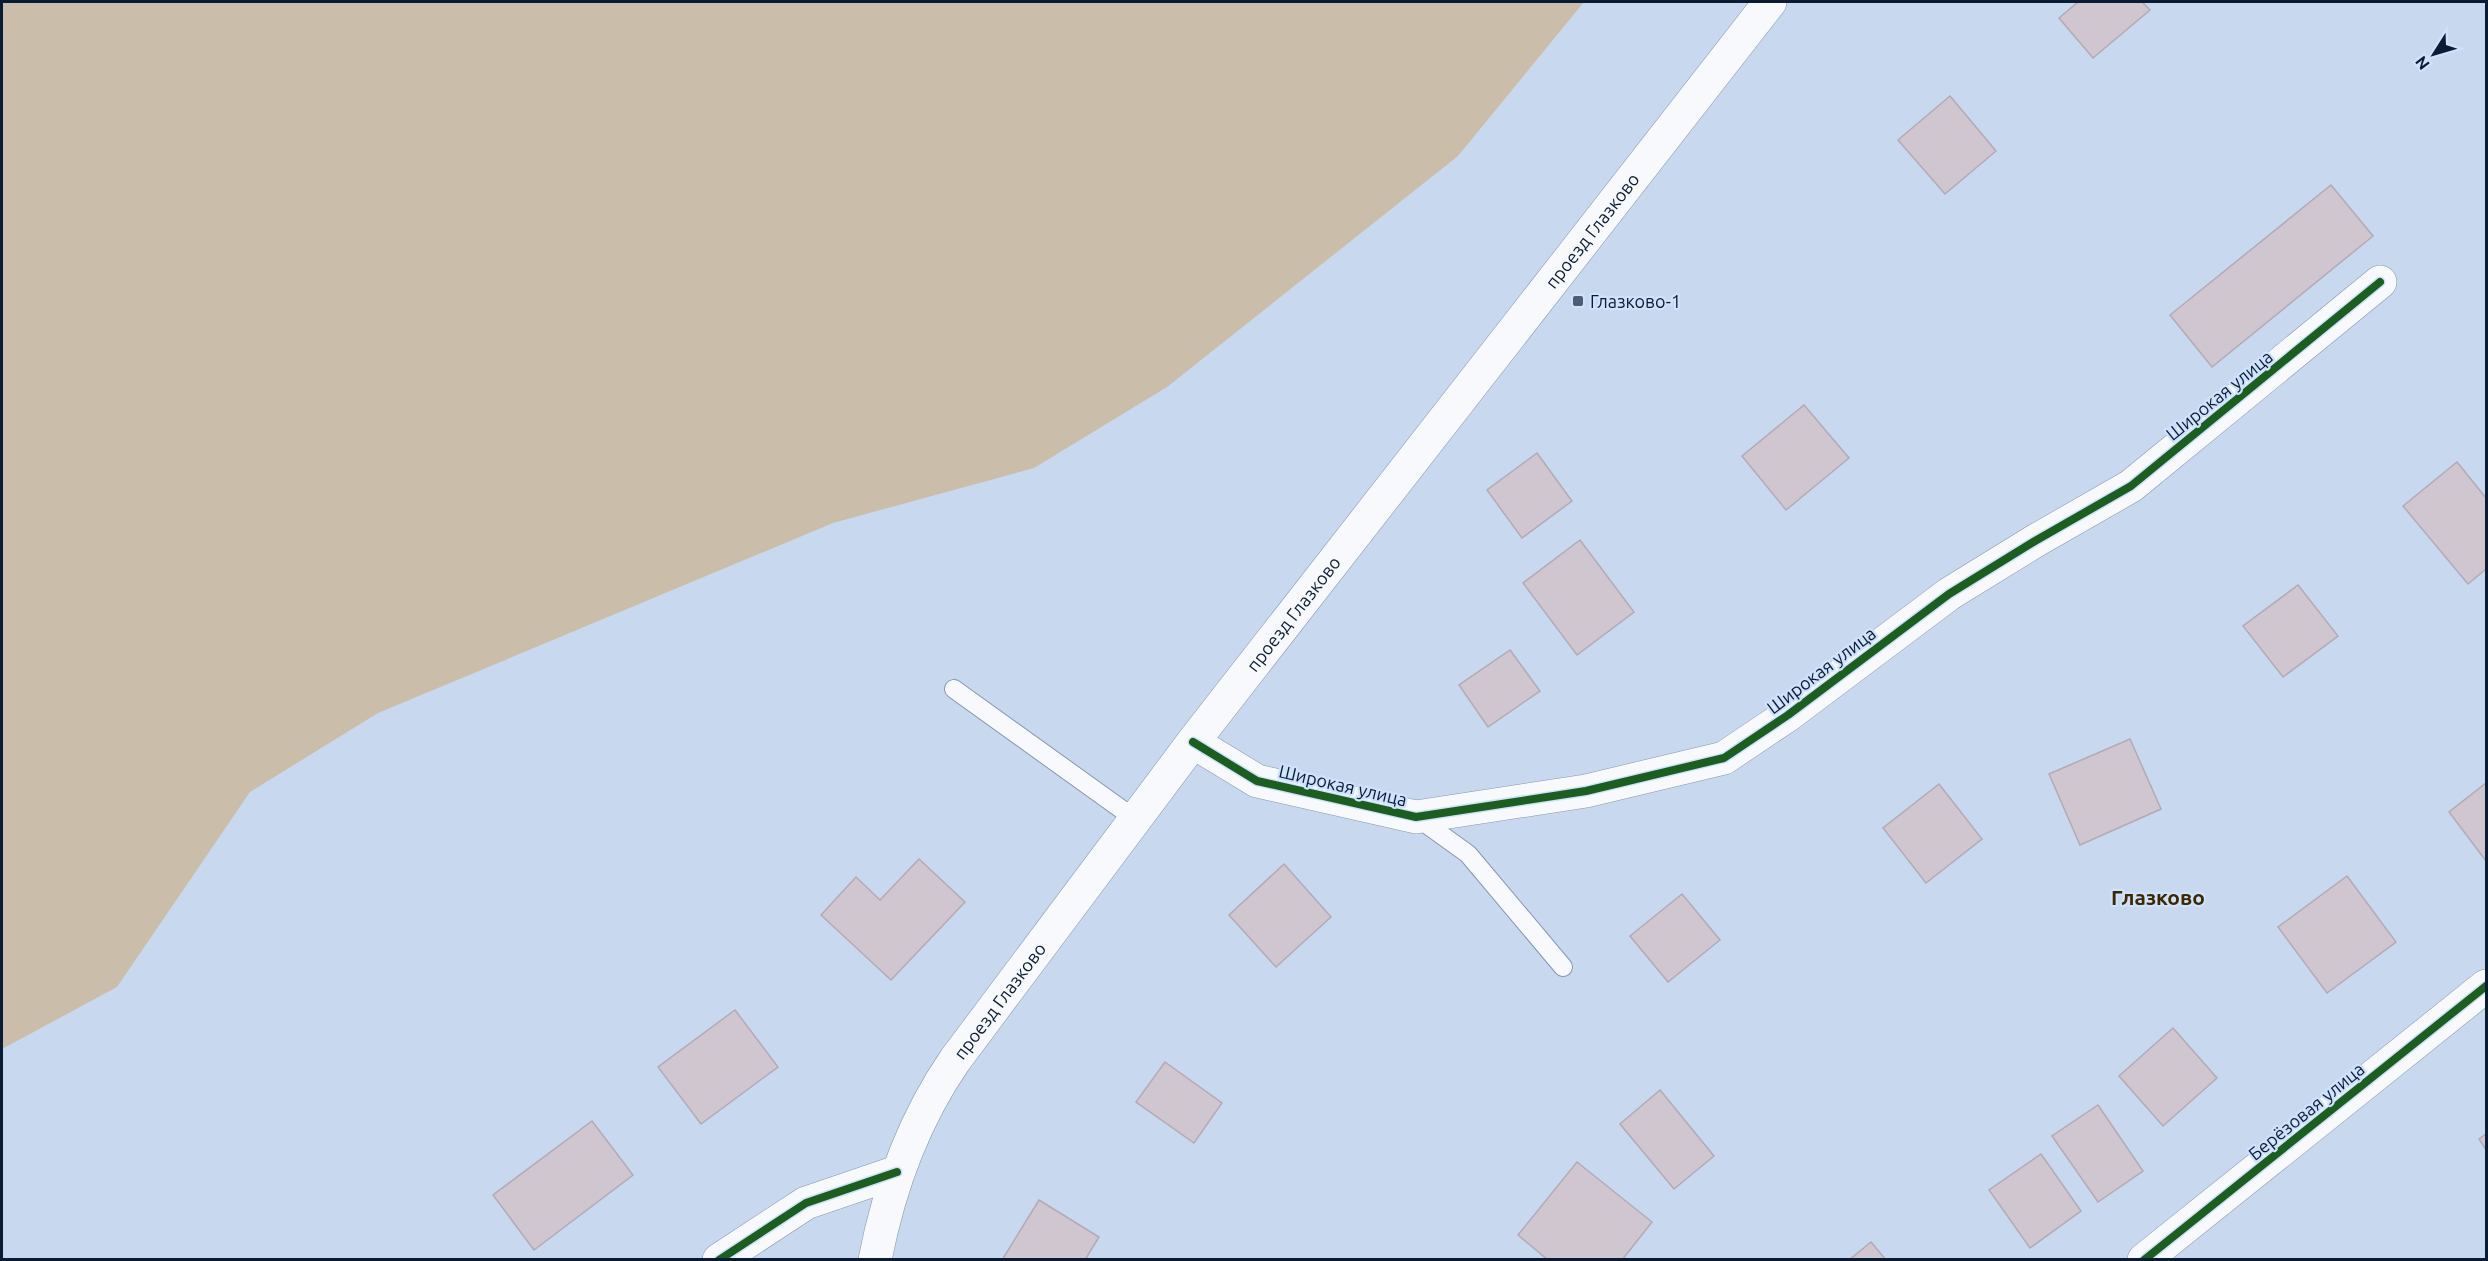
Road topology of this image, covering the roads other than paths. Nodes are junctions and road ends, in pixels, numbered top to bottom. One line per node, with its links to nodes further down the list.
1 (1770, 2): 4 (street, проезд Глазково)
2 (2380, 282): 5 (street, Широкая улица)
3 (954, 689): 6 (lane)
4 (1193, 742): 5 (street, Широкая улица); 6 (street, проезд Глазково)
5 (1416, 817): 7 (lane)
6 (1135, 819): 9 (street, проезд Глазково)
7 (1563, 967)
8 (2487, 987): 12 (street, Берёзовая улица)
9 (897, 1172): 10 (street, проезд Глазково); 11 (street)
10 (883, 1255)
11 (719, 1260)
12 (2144, 1260)

